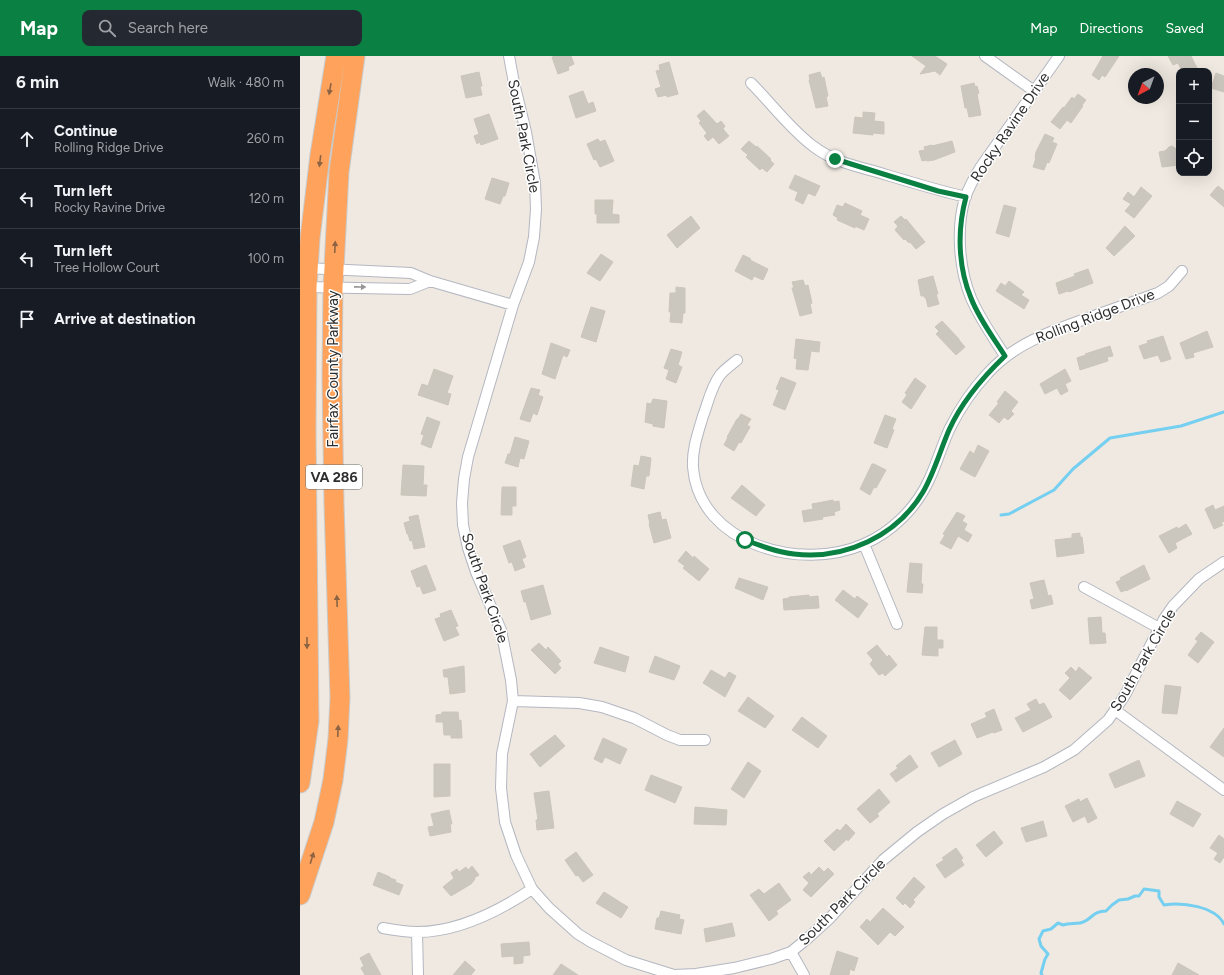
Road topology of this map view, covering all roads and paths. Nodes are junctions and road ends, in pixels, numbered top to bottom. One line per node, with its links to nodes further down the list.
1 (336, 56): 9 (highway, Fairfax County Parkway / VA 286, one-way to 9)
2 (355, 56): 11 (highway, Fairfax County Parkway / VA 286, one-way to 2)
3 (509, 56): 14 (street, South Park Circle)
4 (985, 56): 7 (street)
5 (1059, 56): 7 (street, Rocky Ravine Drive)
6 (751, 83): 8 (street)
7 (1034, 90): 8 (street, Rocky Ravine Drive)
8 (966, 197): 15 (street, Rocky Ravine Drive)
9 (304, 268): 11 (street); 13 (highway, Fairfax County Parkway / VA 286)
10 (1182, 271): 15 (street, Rolling Ridge Drive)
11 (334, 278): 12 (street); 12 (street, one-way to 12); 13 (street); 28 (highway, Fairfax County Parkway / VA 286, one-way to 11)
12 (430, 281): 14 (street)
13 (304, 287): 25 (highway, Fairfax County Parkway / VA 286, one-way to 25)
14 (513, 306): 22 (street, South Park Circle)
15 (1005, 356): 17 (street, Rolling Ridge Drive)
16 (737, 360): 17 (street, Rolling Ridge Drive)
17 (864, 544): 20 (street)
18 (1224, 562): 21 (street, South Park Circle)
19 (1084, 587): 21 (street)
20 (897, 624)
21 (1159, 628): 23 (street, South Park Circle)
22 (513, 701): 24 (street); 27 (street, South Park Circle)
23 (1116, 710): 26 (street); 31 (street, South Park Circle)
24 (705, 740)
25 (300, 783)
26 (1224, 790)
27 (532, 889): 30 (street); 31 (street, South Park Circle)
28 (300, 895)
29 (383, 928): 30 (street)
30 (417, 932): 32 (street)
31 (791, 952): 33 (street)
32 (418, 975)
33 (804, 975)

